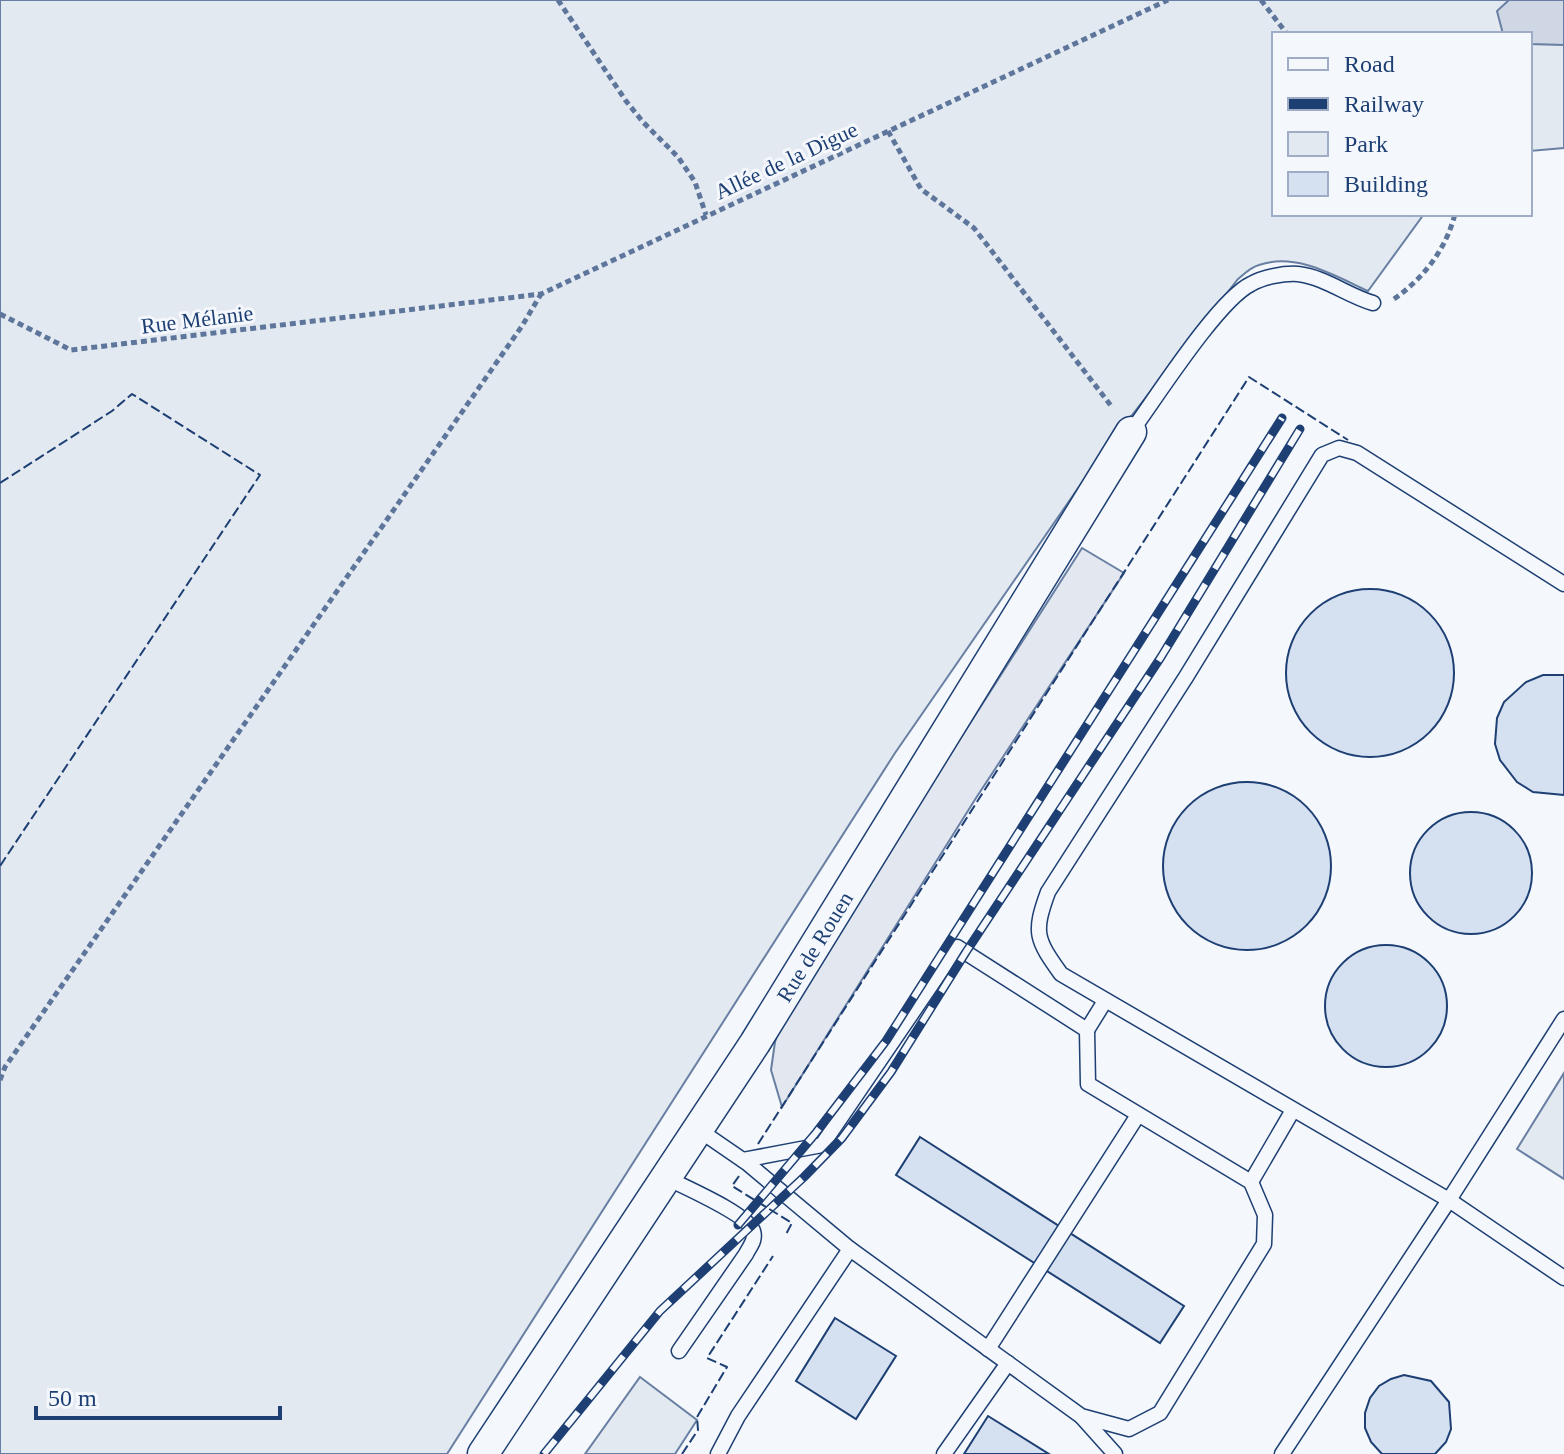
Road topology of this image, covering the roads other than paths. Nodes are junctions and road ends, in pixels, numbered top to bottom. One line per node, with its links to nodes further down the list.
1 (1373, 303): 2 (lane)
2 (1131, 432): 9 (street, Rue de Rouen)
3 (1564, 584): 4 (lane)
4 (1105, 1001): 6 (lane); 7 (lane)
5 (1564, 1019): 13 (lane)
6 (1087, 1030): 8 (lane); 10 (lane)
7 (1293, 1110): 12 (lane); 13 (lane)
8 (1138, 1115): 12 (lane); 16 (lane)
9 (699, 1130): 10 (lane); 11 (street, Rue de Rouen)
10 (743, 1160): 14 (lane)
11 (667, 1178): 17 (lane); 20 (street, Rue de Rouen)
12 (1251, 1182): 19 (lane)
13 (1449, 1200): 15 (lane); 24 (lane)
14 (850, 1249): 16 (lane); 21 (lane)
15 (1564, 1278)
16 (988, 1349): 18 (lane)
17 (679, 1351)
18 (1008, 1363): 19 (lane); 22 (lane)
19 (1081, 1416): 23 (lane)
20 (483, 1454)
21 (718, 1454)
22 (944, 1454)
23 (1115, 1454)
24 (1282, 1454)

